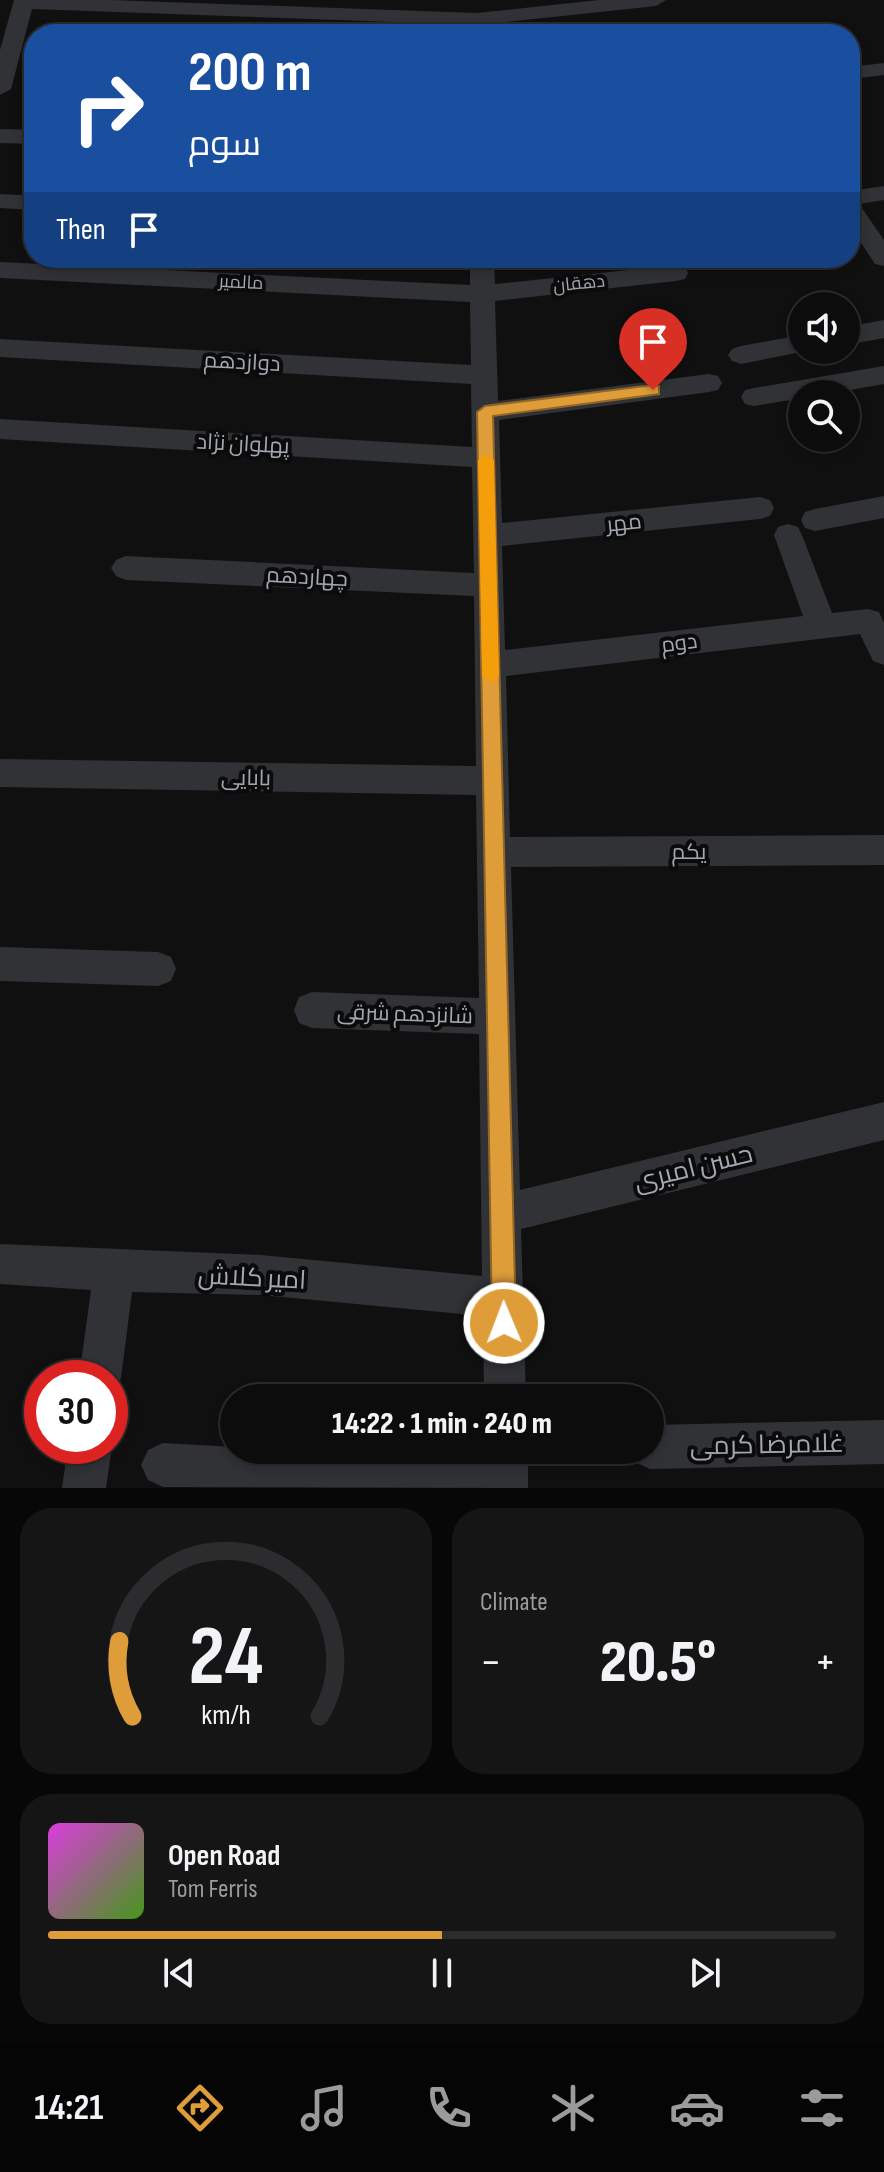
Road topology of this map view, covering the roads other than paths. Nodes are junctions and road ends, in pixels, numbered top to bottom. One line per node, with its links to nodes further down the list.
1 (656, 0): 3 (street)
2 (24, 1): 3 (street); 4 (street)
3 (477, 18)
4 (7, 62): 5 (street); 8 (street)
5 (24, 63)
6 (884, 69): 7 (street)
7 (860, 72)
8 (0, 89)
9 (0, 136): 10 (street)
10 (24, 137)
11 (884, 193): 12 (street)
12 (860, 197)
13 (0, 201): 14 (street)
14 (24, 202)
15 (860, 223): 16 (street)
16 (884, 258)
17 (482, 268): 20 (street)
18 (0, 270): 20 (street, مالمیر)
19 (676, 273): 20 (street, دهقان)
20 (483, 294): 26 (street)
21 (884, 329): 22 (street)
22 (860, 333)
23 (788, 347): 25 (street)
24 (0, 348): 26 (street, دوازدهم)
25 (741, 355)
26 (484, 375): 30 (street)
27 (884, 375): 29 (street)
28 (709, 383): 30 (street)
29 (754, 397)
30 (485, 412): 32 (street)
31 (0, 429): 32 (street, پهلوان نژاد)
32 (486, 458): 37 (street)
33 (884, 507): 35 (street)
34 (760, 508): 37 (street, مهر)
35 (815, 520)
36 (788, 535): 40 (street)
37 (488, 536): 39 (street)
38 (126, 568): 39 (street, چهاردهم)
39 (489, 585): 42 (street)
40 (822, 626): 41 (street, دوم); 42 (street, دوم)
41 (884, 652)
42 (490, 665): 44 (street)
43 (0, 773): 44 (street, بابایی)
44 (493, 781): 46 (street)
45 (884, 850): 46 (street, یکم)
46 (494, 852): 50 (street)
47 (0, 964): 48 (street)
48 (158, 969)
49 (312, 1010): 50 (street, شانزدهم شرقی)
50 (498, 1017): 52 (street)
51 (884, 1121): 52 (street, حسن امیری)
52 (502, 1214): 55 (street)
53 (0, 1264): 54 (street, امیر کلاش)
54 (114, 1271): 55 (street, امیر کلاش); 56 (street)
55 (504, 1298): 57 (street)
56 (102, 1360)
57 (505, 1384)
58 (884, 1442): 59 (street, غلامرضا کرمی)
59 (664, 1447)
60 (87, 1464): 63 (street)
61 (163, 1465): 62 (street)
62 (506, 1473)
63 (84, 1488)

